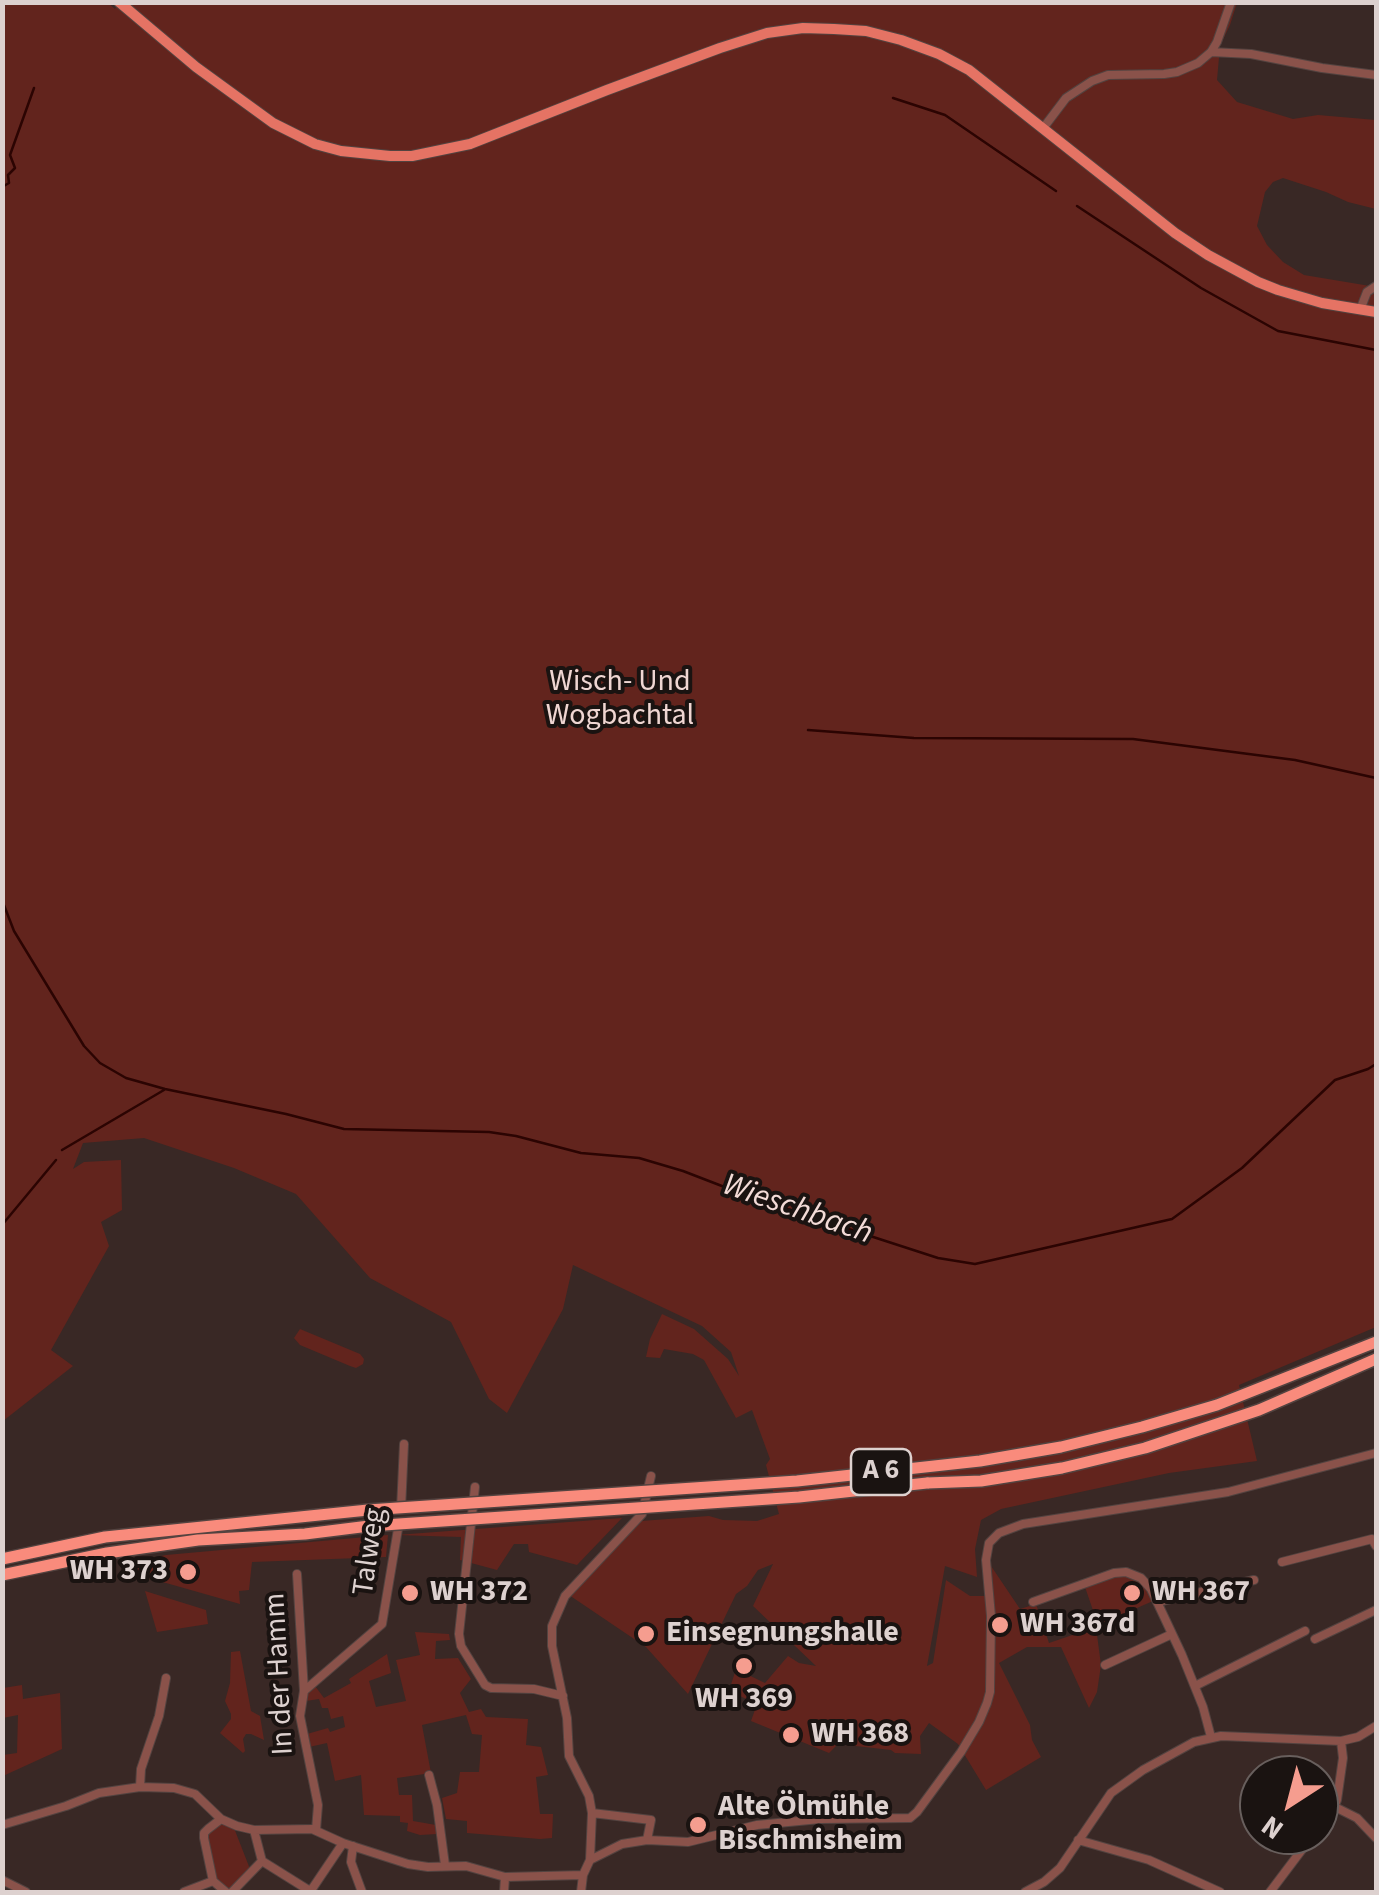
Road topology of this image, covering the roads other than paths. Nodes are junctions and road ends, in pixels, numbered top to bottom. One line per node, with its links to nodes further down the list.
1 (119, 2): 5 (main road)
2 (1231, 2): 3 (street)
3 (1211, 52): 4 (street); 5 (street)
4 (1376, 74)
5 (1044, 127): 7 (main road)
6 (1376, 286): 7 (street)
7 (1360, 310): 8 (main road)
8 (1376, 312)
9 (1376, 1342): 16 (highway, A 6, bridge)
10 (1376, 1358): 19 (highway, A 6, bridge)
11 (404, 1444): 30 (street, Talweg)
12 (1376, 1453): 45 (street)
13 (651, 1476): 31 (street)
14 (475, 1487): 31 (street)
15 (1376, 1546): 17 (street)
16 (2, 1559)
17 (1282, 1562)
18 (298, 1574): 30 (street, In der Hamm)
19 (2, 1575)
20 (1254, 1580): 22 (street)
21 (1033, 1602): 22 (street)
22 (1157, 1602): 25 (street)
23 (1376, 1610): 26 (street)
24 (1305, 1631): 29 (street)
25 (1172, 1634): 27 (street); 29 (street)
26 (1315, 1639)
27 (1105, 1665)
28 (166, 1678): 37 (street)
29 (1196, 1686): 33 (street)
30 (304, 1691): 43 (street, In der Hamm)
31 (562, 1696): 39 (street)
32 (1376, 1726): 34 (street)
33 (1211, 1737): 34 (street); 46 (street)
34 (1340, 1740): 36 (street)
35 (429, 1775): 51 (street)
36 (1339, 1782)
37 (140, 1787): 40 (street); 41 (street)
38 (1339, 1808): 44 (street)
39 (592, 1814): 45 (street); 49 (street)
40 (221, 1818): 42 (street); 55 (street)
41 (2, 1825)
42 (254, 1830): 43 (street); 50 (street)
43 (316, 1830): 47 (street)
44 (1376, 1838)
45 (647, 1840): 49 (street)
46 (1078, 1840): 63 (street); 64 (street)
47 (348, 1844): 51 (street); 59 (street); 60 (street)
48 (1298, 1855): 65 (street)
49 (590, 1860): 52 (street)
50 (262, 1861): 58 (street); 59 (street)
51 (445, 1865): 53 (street)
52 (583, 1876): 53 (street); 62 (street)
53 (504, 1877): 61 (street)
54 (2, 1880): 56 (street)
55 (212, 1881): 57 (street); 58 (street)
56 (26, 1892)
57 (184, 1892)
58 (229, 1892)
59 (310, 1892)
60 (362, 1892)
61 (504, 1892)
62 (581, 1892)
63 (1025, 1892)
64 (1220, 1892)
65 (1270, 1892)

